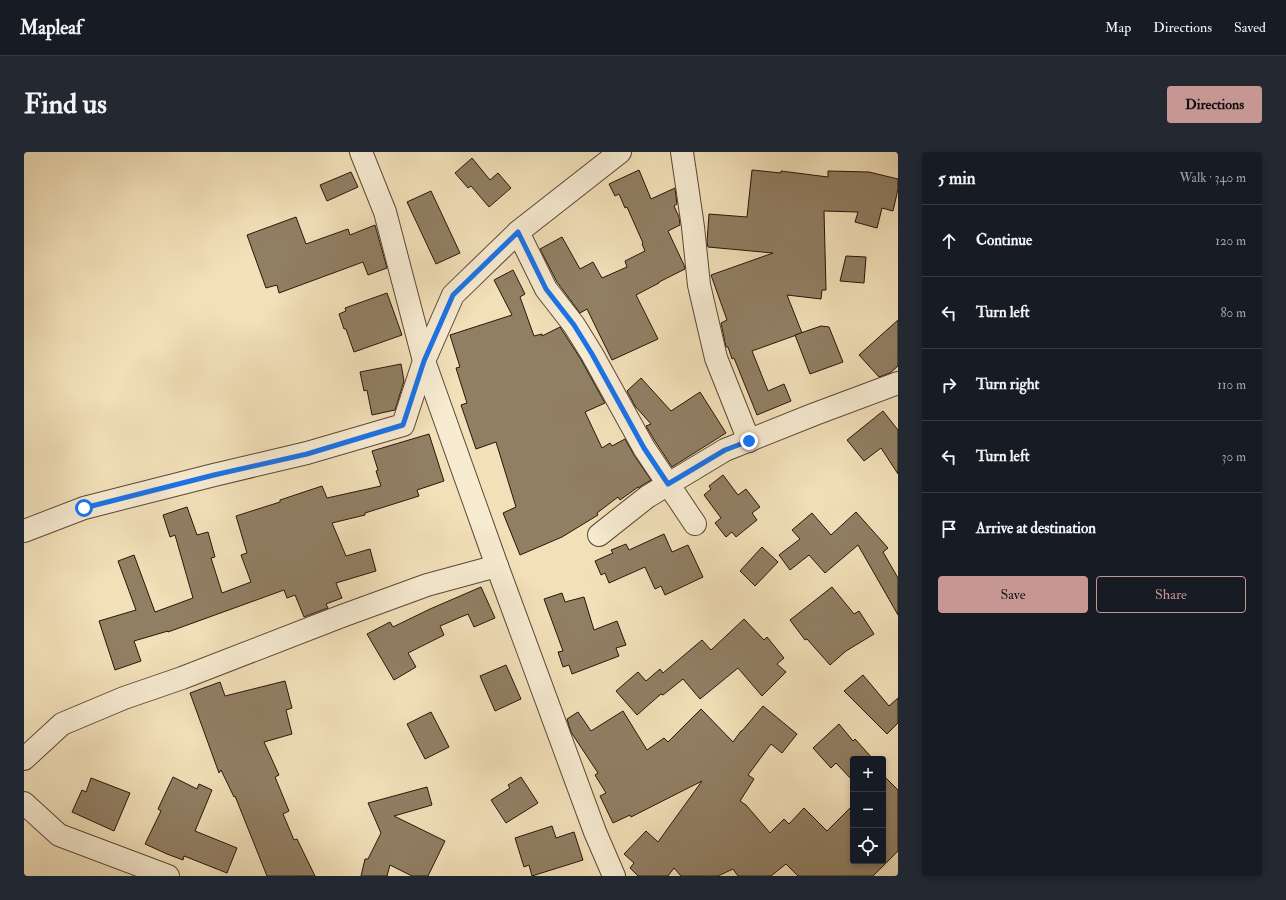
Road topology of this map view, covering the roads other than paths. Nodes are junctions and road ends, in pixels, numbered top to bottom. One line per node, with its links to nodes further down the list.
1 (361, 152): 5 (street)
2 (620, 152): 4 (street)
3 (682, 152): 7 (street)
4 (518, 232): 5 (street); 8 (street)
5 (424, 361): 10 (street); 12 (street)
6 (898, 383): 7 (street)
7 (749, 441): 8 (street)
8 (668, 484): 9 (street); 11 (street)
9 (695, 524)
10 (24, 532)
11 (599, 535)
12 (497, 566): 13 (street); 16 (street)
13 (24, 759)
14 (25, 807): 15 (street)
15 (168, 876)
16 (614, 876)

